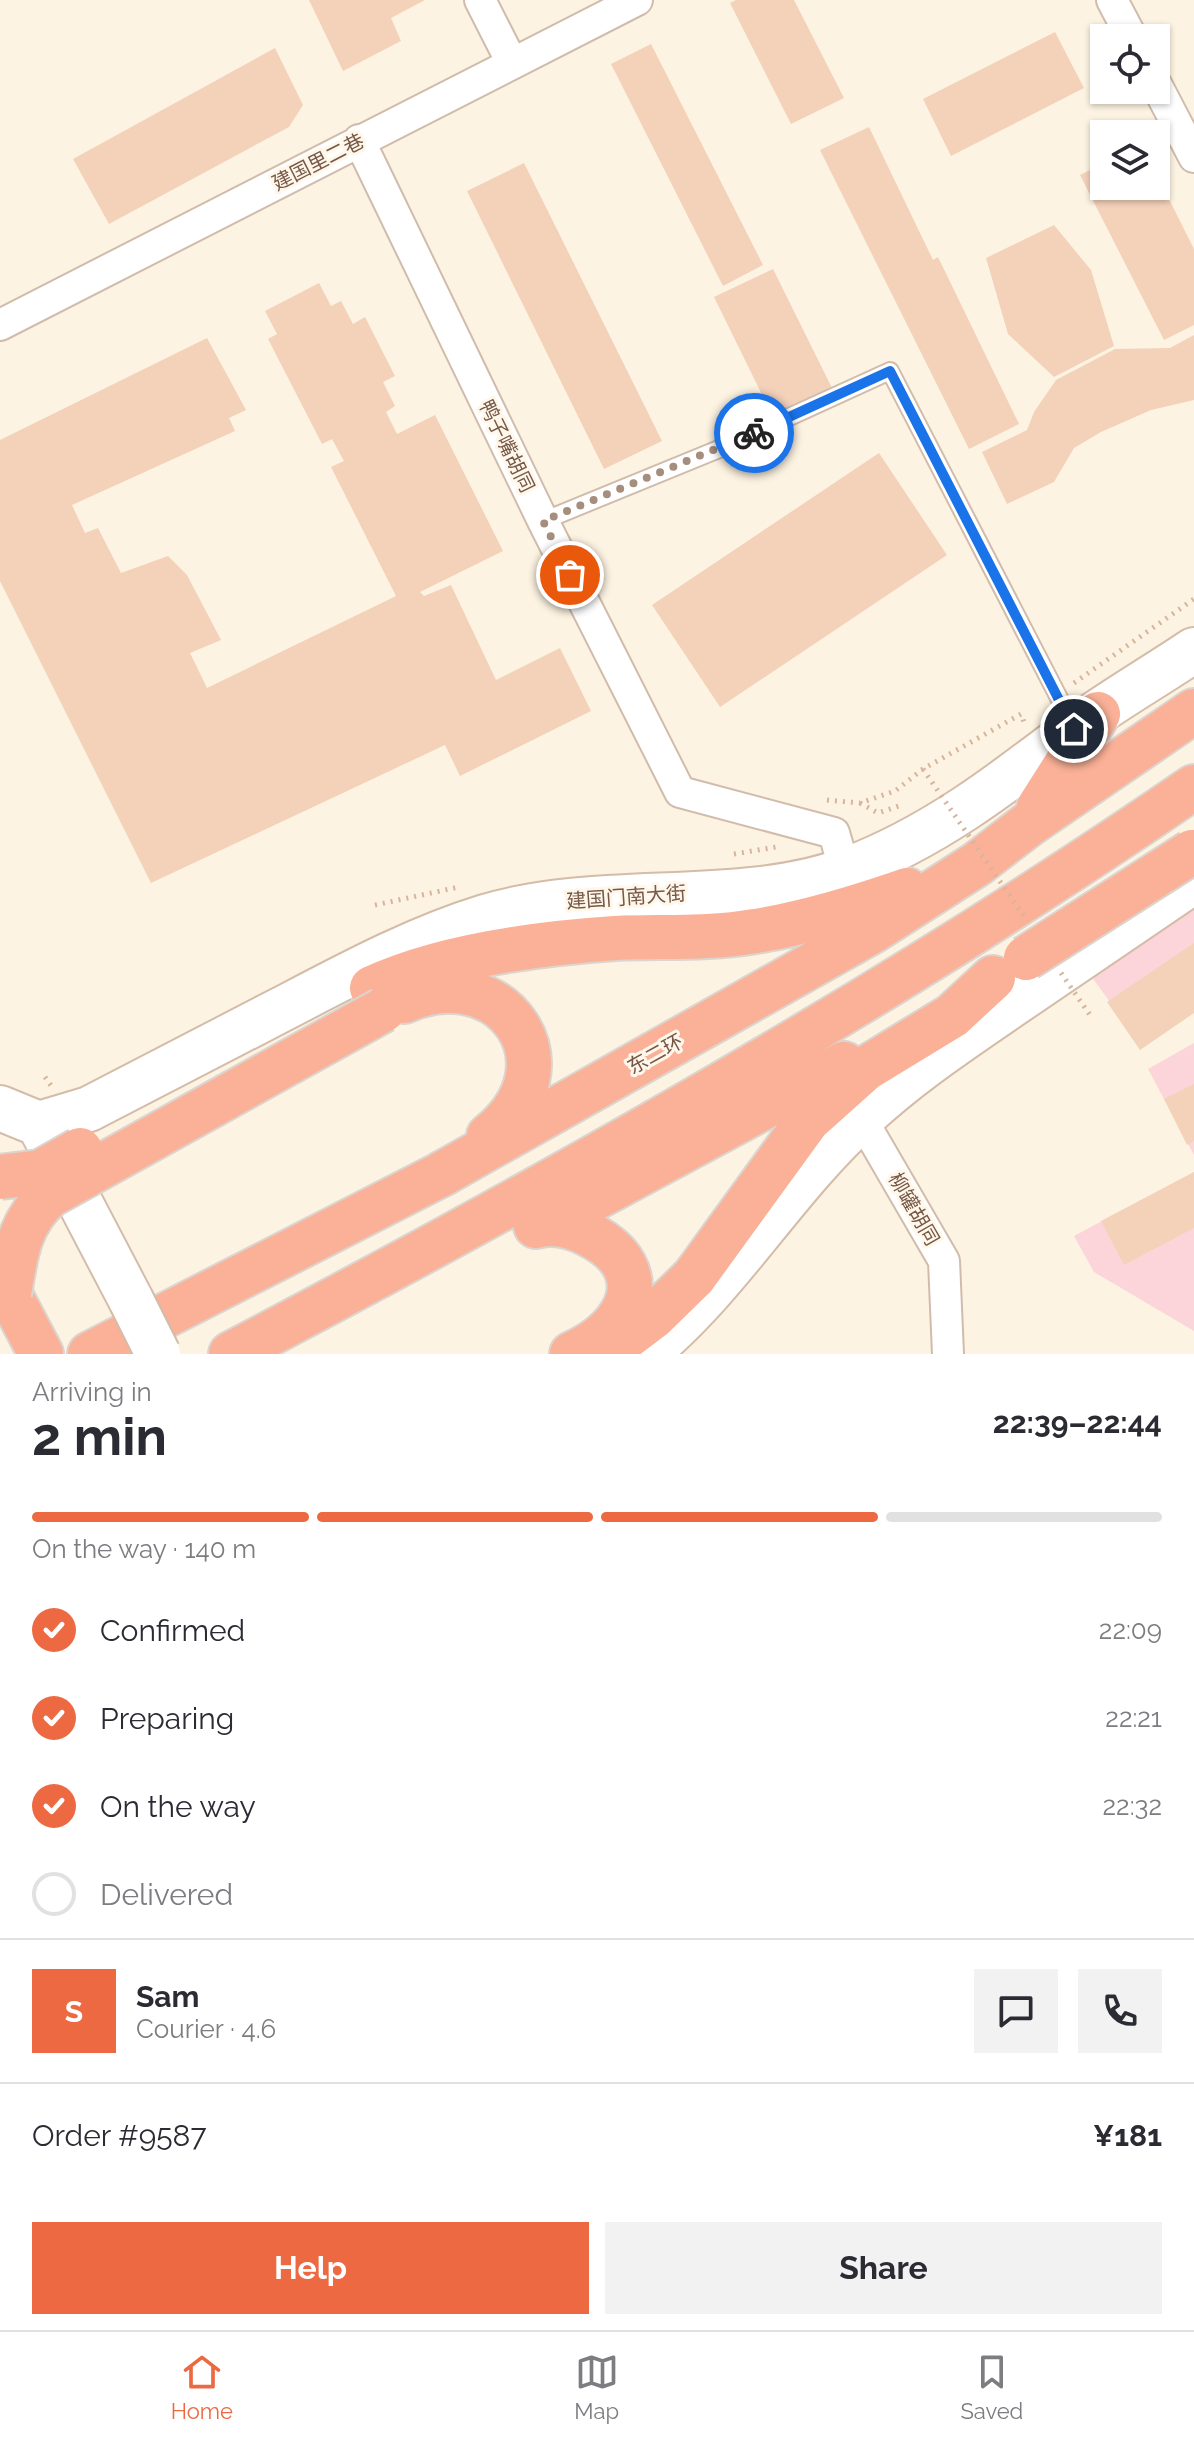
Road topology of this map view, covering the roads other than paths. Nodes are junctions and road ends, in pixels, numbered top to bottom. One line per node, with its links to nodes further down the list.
1 (480, 0): 5 (street)
2 (637, 0): 5 (street, 建国里二巷)
3 (1112, 0): 4 (street)
4 (1125, 24)
5 (512, 63): 7 (street, 建国里二巷)
6 (1166, 104): 8 (street)
7 (359, 140): 9 (street, 建国里二巷); 10 (street, 鸭子嘴胡同)
8 (1194, 157)
9 (0, 325)
10 (543, 521): 12 (lane); 20 (street, 鸭子嘴胡同)
11 (1194, 650): 12 (street, 建国门南大街)
12 (1079, 711): 16 (highway); 20 (street, 建国门南大街)
13 (1194, 711): 16 (highway, 东二环)
14 (1194, 787): 17 (highway)
15 (1194, 808): 17 (highway)
16 (1029, 824): 19 (highway, 东二环)
17 (1118, 840): 29 (highway)
18 (1194, 850): 22 (highway, bridge)
19 (977, 864): 23 (highway); 26 (highway, 东二环)
20 (845, 871): 24 (street, 建国门南大街)
21 (1194, 881): 25 (street)
22 (1026, 956): 28 (highway); 36 (highway)
23 (378, 999): 26 (highway); 27 (highway, bridge); 30 (highway, bridge)
24 (19, 1116): 33 (street, bridge)
25 (861, 1118): 37 (street); 38 (street, 柳罐胡同)
26 (440, 1175): 32 (highway, 东二环)
27 (0, 1177)
28 (550, 1222): 29 (highway); 35 (highway)
29 (406, 1262): 34 (highway)
30 (5, 1285): 31 (highway)
31 (41, 1354)
32 (90, 1354)
33 (158, 1354)
34 (231, 1354)
35 (572, 1354)
36 (604, 1354)
37 (646, 1354)
38 (948, 1354)

